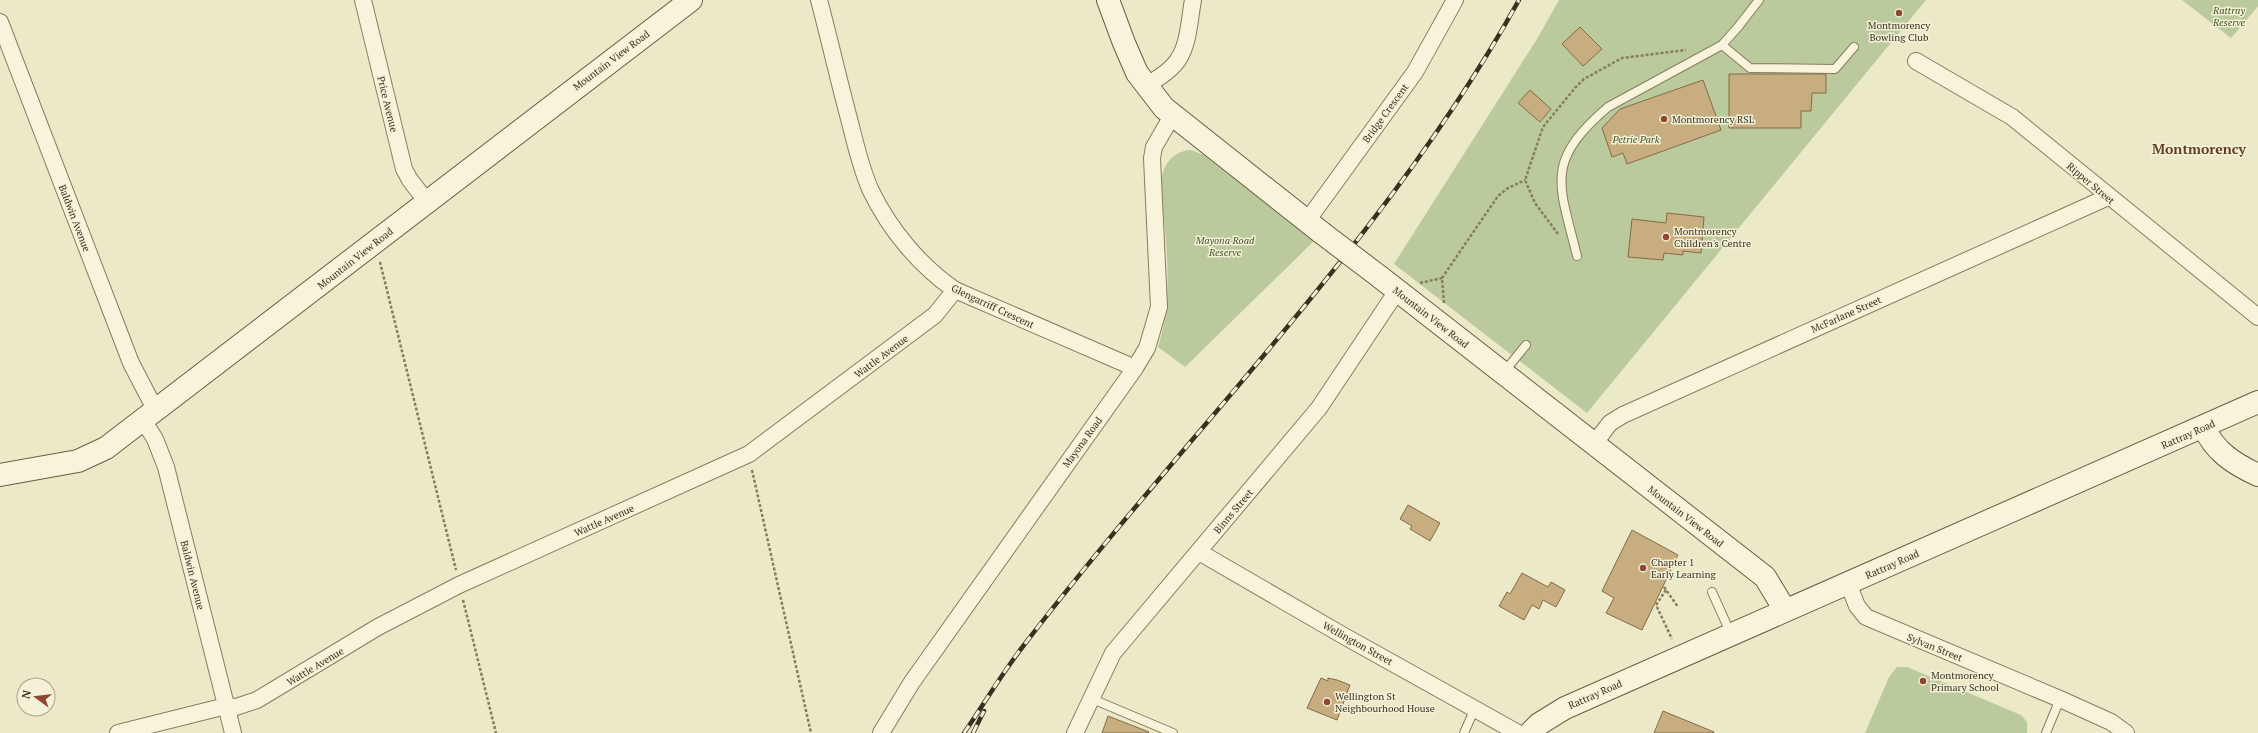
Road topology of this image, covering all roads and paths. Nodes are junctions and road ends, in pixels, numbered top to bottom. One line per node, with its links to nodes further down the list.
1 (362, 0): 16 (street, Price Avenue)
2 (690, 0): 16 (street, Mountain View Road)
3 (819, 0): 20 (street, Glengarriff Crescent)
4 (1108, 0): 12 (street, Mountain View Road)
5 (1193, 0): 12 (street)
6 (1455, 0): 17 (street, Bridge Crescent)
7 (1758, 0): 9 (lane)
8 (0, 22): 28 (street, Baldwin Avenue)
9 (1722, 45): 10 (lane); 19 (lane)
10 (1854, 47)
11 (1916, 61): 15 (street, Ripper Street)
12 (1146, 86): 13 (street, Mountain View Road)
13 (1172, 116): 17 (street, Mountain View Road); 25 (street, Mayona Road)
14 (1525, 180): 23 (path)
15 (2108, 197): 22 (street, Ripper Street); 30 (street, McFarlane Street)
16 (427, 202): 18 (street, Mountain View Road)
17 (1314, 227): 21 (street, Mountain View Road, bridge)
18 (375, 242): 28 (street, Mountain View Road); 36 (path)
19 (1577, 256)
20 (955, 290): 25 (street, Glengarriff Crescent); 31 (street, Wattle Avenue)
21 (1397, 291): 23 (street, Mountain View Road); 34 (street, Binns Street)
22 (2258, 317)
23 (1446, 329): 26 (street, Mountain View Road)
24 (1526, 345): 26 (lane)
25 (1135, 368): 52 (street, Mayona Road)
26 (1503, 373): 30 (street, Mountain View Road)
27 (2258, 402): 29 (street, Rattray Road)
28 (149, 416): 33 (street, Mountain View Road); 46 (street, Baldwin Avenue)
29 (2204, 427): 32 (street); 35 (street, Rattray Road)
30 (1594, 444): 41 (street, Mountain View Road)
31 (748, 454): 36 (street, Wattle Avenue); 51 (path)
32 (2258, 474)
33 (0, 475)
34 (1199, 552): 44 (street, Binns Street); 47 (street, Wellington Street)
35 (1848, 583): 41 (street, Rattray Road); 45 (street, Sylvan Street)
36 (459, 585): 46 (street, Wattle Avenue); 50 (path)
37 (1664, 587): 38 (path)
38 (1666, 590): 40 (path); 43 (path)
39 (1712, 592): 42 (lane)
40 (1678, 607)
41 (1785, 610): 42 (street, Rattray Road)
42 (1731, 634): 43 (street, Rattray Road)
43 (1680, 656): 57 (street, Rattray Road)
44 (1090, 698): 53 (street, Binns Street); 54 (lane)
45 (2060, 699): 58 (lane); 59 (street, Sylvan Street)
46 (226, 706): 48 (street, Wattle Avenue); 49 (street, Baldwin Avenue)
47 (1475, 708): 55 (lane); 56 (street, Wellington Street)
48 (118, 733)
49 (233, 733)
50 (496, 733)
51 (811, 733)
52 (881, 733)
53 (1075, 733)
54 (1173, 733)
55 (1464, 733)
56 (1518, 733)
57 (1530, 733)
58 (2046, 733)
59 (2126, 733)

